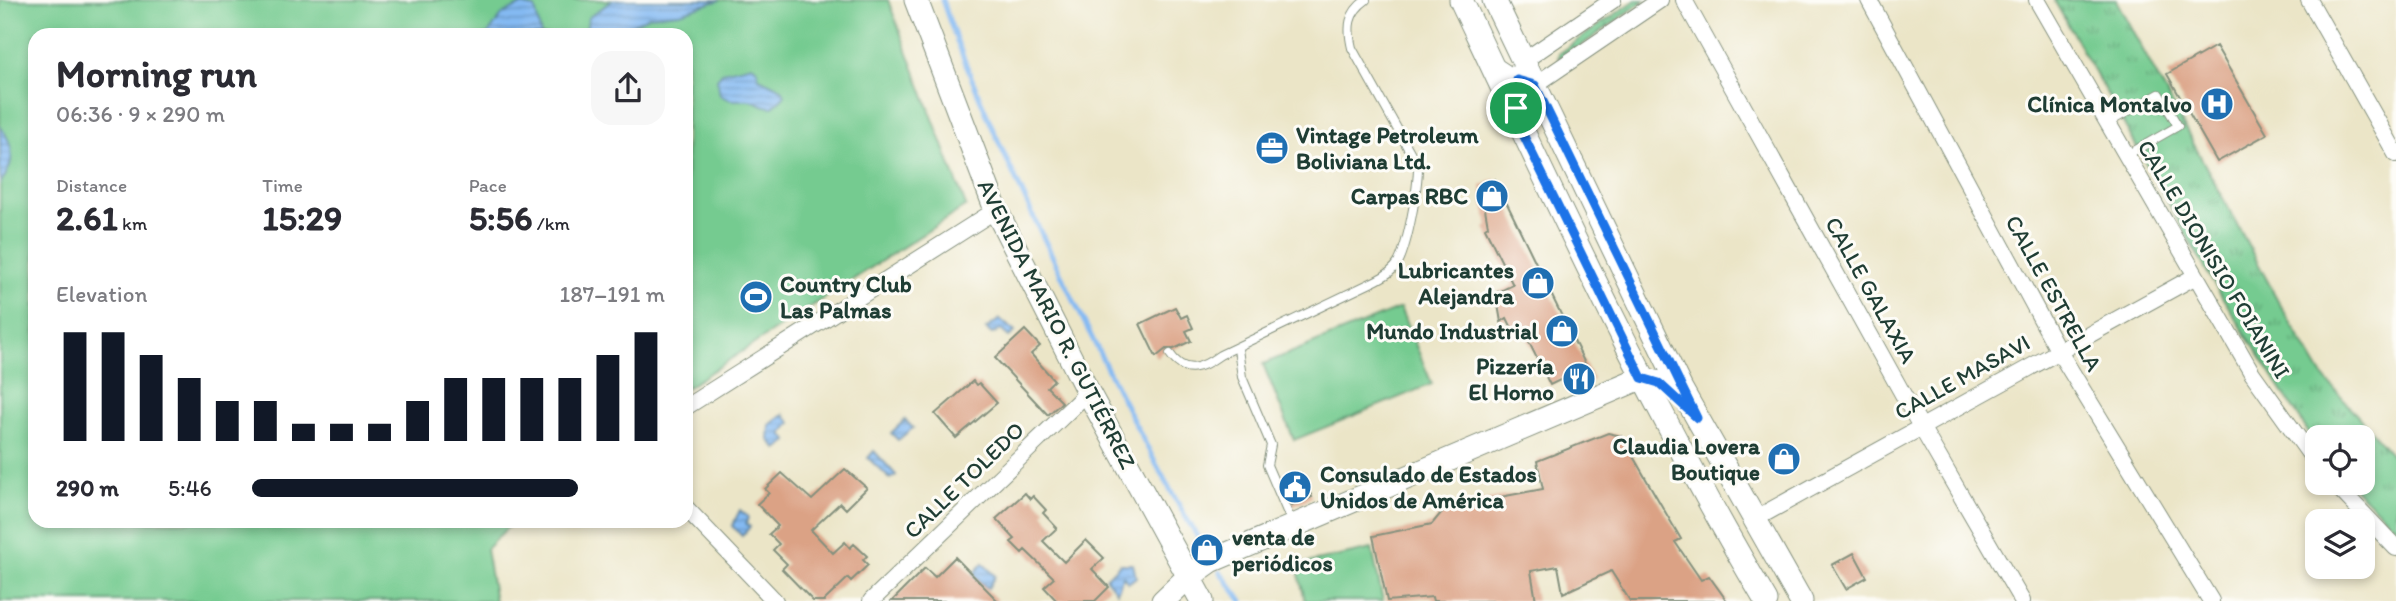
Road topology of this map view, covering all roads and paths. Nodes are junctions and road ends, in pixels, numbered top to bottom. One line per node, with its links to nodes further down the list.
1 (916, 0): 17 (main road, AVENIDA MARIO R. GUTIÉRREZ)
2 (1366, 0): 20 (lane)
3 (1461, 0): 11 (main road)
4 (1494, 0): 12 (main road)
5 (1613, 0): 12 (street)
6 (1660, 0): 12 (street)
7 (1684, 0): 27 (street, CALLE GALAXIA)
8 (1869, 0): 21 (street, CALLE ESTRELLA)
9 (2037, 0): 14 (street, CALLE DIONISIO FOIANINI)
10 (2309, 0): 15 (street)
11 (1486, 54): 12 (street); 13 (main road)
12 (1525, 76): 13 (street); 19 (main road)
13 (1517, 122): 23 (main road)
14 (2108, 123): 16 (street, CALLE DIONISIO FOIANINI); 16 (lane)
15 (2396, 154)
16 (2127, 155): 18 (street, CALLE DIONISIO FOIANINI)
17 (996, 210): 24 (main road, AVENIDA MARIO R. GUTIÉRREZ); 25 (street)
18 (2194, 277): 21 (street, CALLE MASAVI); 28 (street, CALLE DIONISIO FOIANINI)
19 (1635, 297): 23 (main road); 26 (main road)
20 (1238, 349): 22 (lane); 32 (lane)
21 (2058, 350): 27 (street, CALLE MASAVI); 44 (street, CALLE ESTRELLA)
22 (1170, 354)
23 (1642, 378): 26 (main road); 32 (main road); 34 (main road)
24 (1088, 392): 35 (main road, AVENIDA MARIO R. GUTIÉRREZ); 37 (street, CALLE TOLEDO)
25 (693, 403)
26 (1697, 418): 31 (main road)
27 (1920, 425): 31 (street, CALLE MASAVI); 43 (street, CALLE GALAXIA)
28 (2305, 447)
29 (2345, 495): 33 (street)
30 (693, 515): 36 (street)
31 (1753, 520): 42 (main road)
32 (1294, 526): 35 (main road)
33 (2396, 548)
34 (1742, 561): 40 (main road); 41 (main road)
35 (1193, 573): 38 (main road); 39 (main road, AVENIDA MARIO R. GUTIÉRREZ)
36 (775, 601)
37 (872, 601)
38 (1163, 601)
39 (1202, 601)
40 (1766, 601)
41 (1776, 601)
42 (1801, 601)
43 (2022, 601)
44 (2211, 601)

